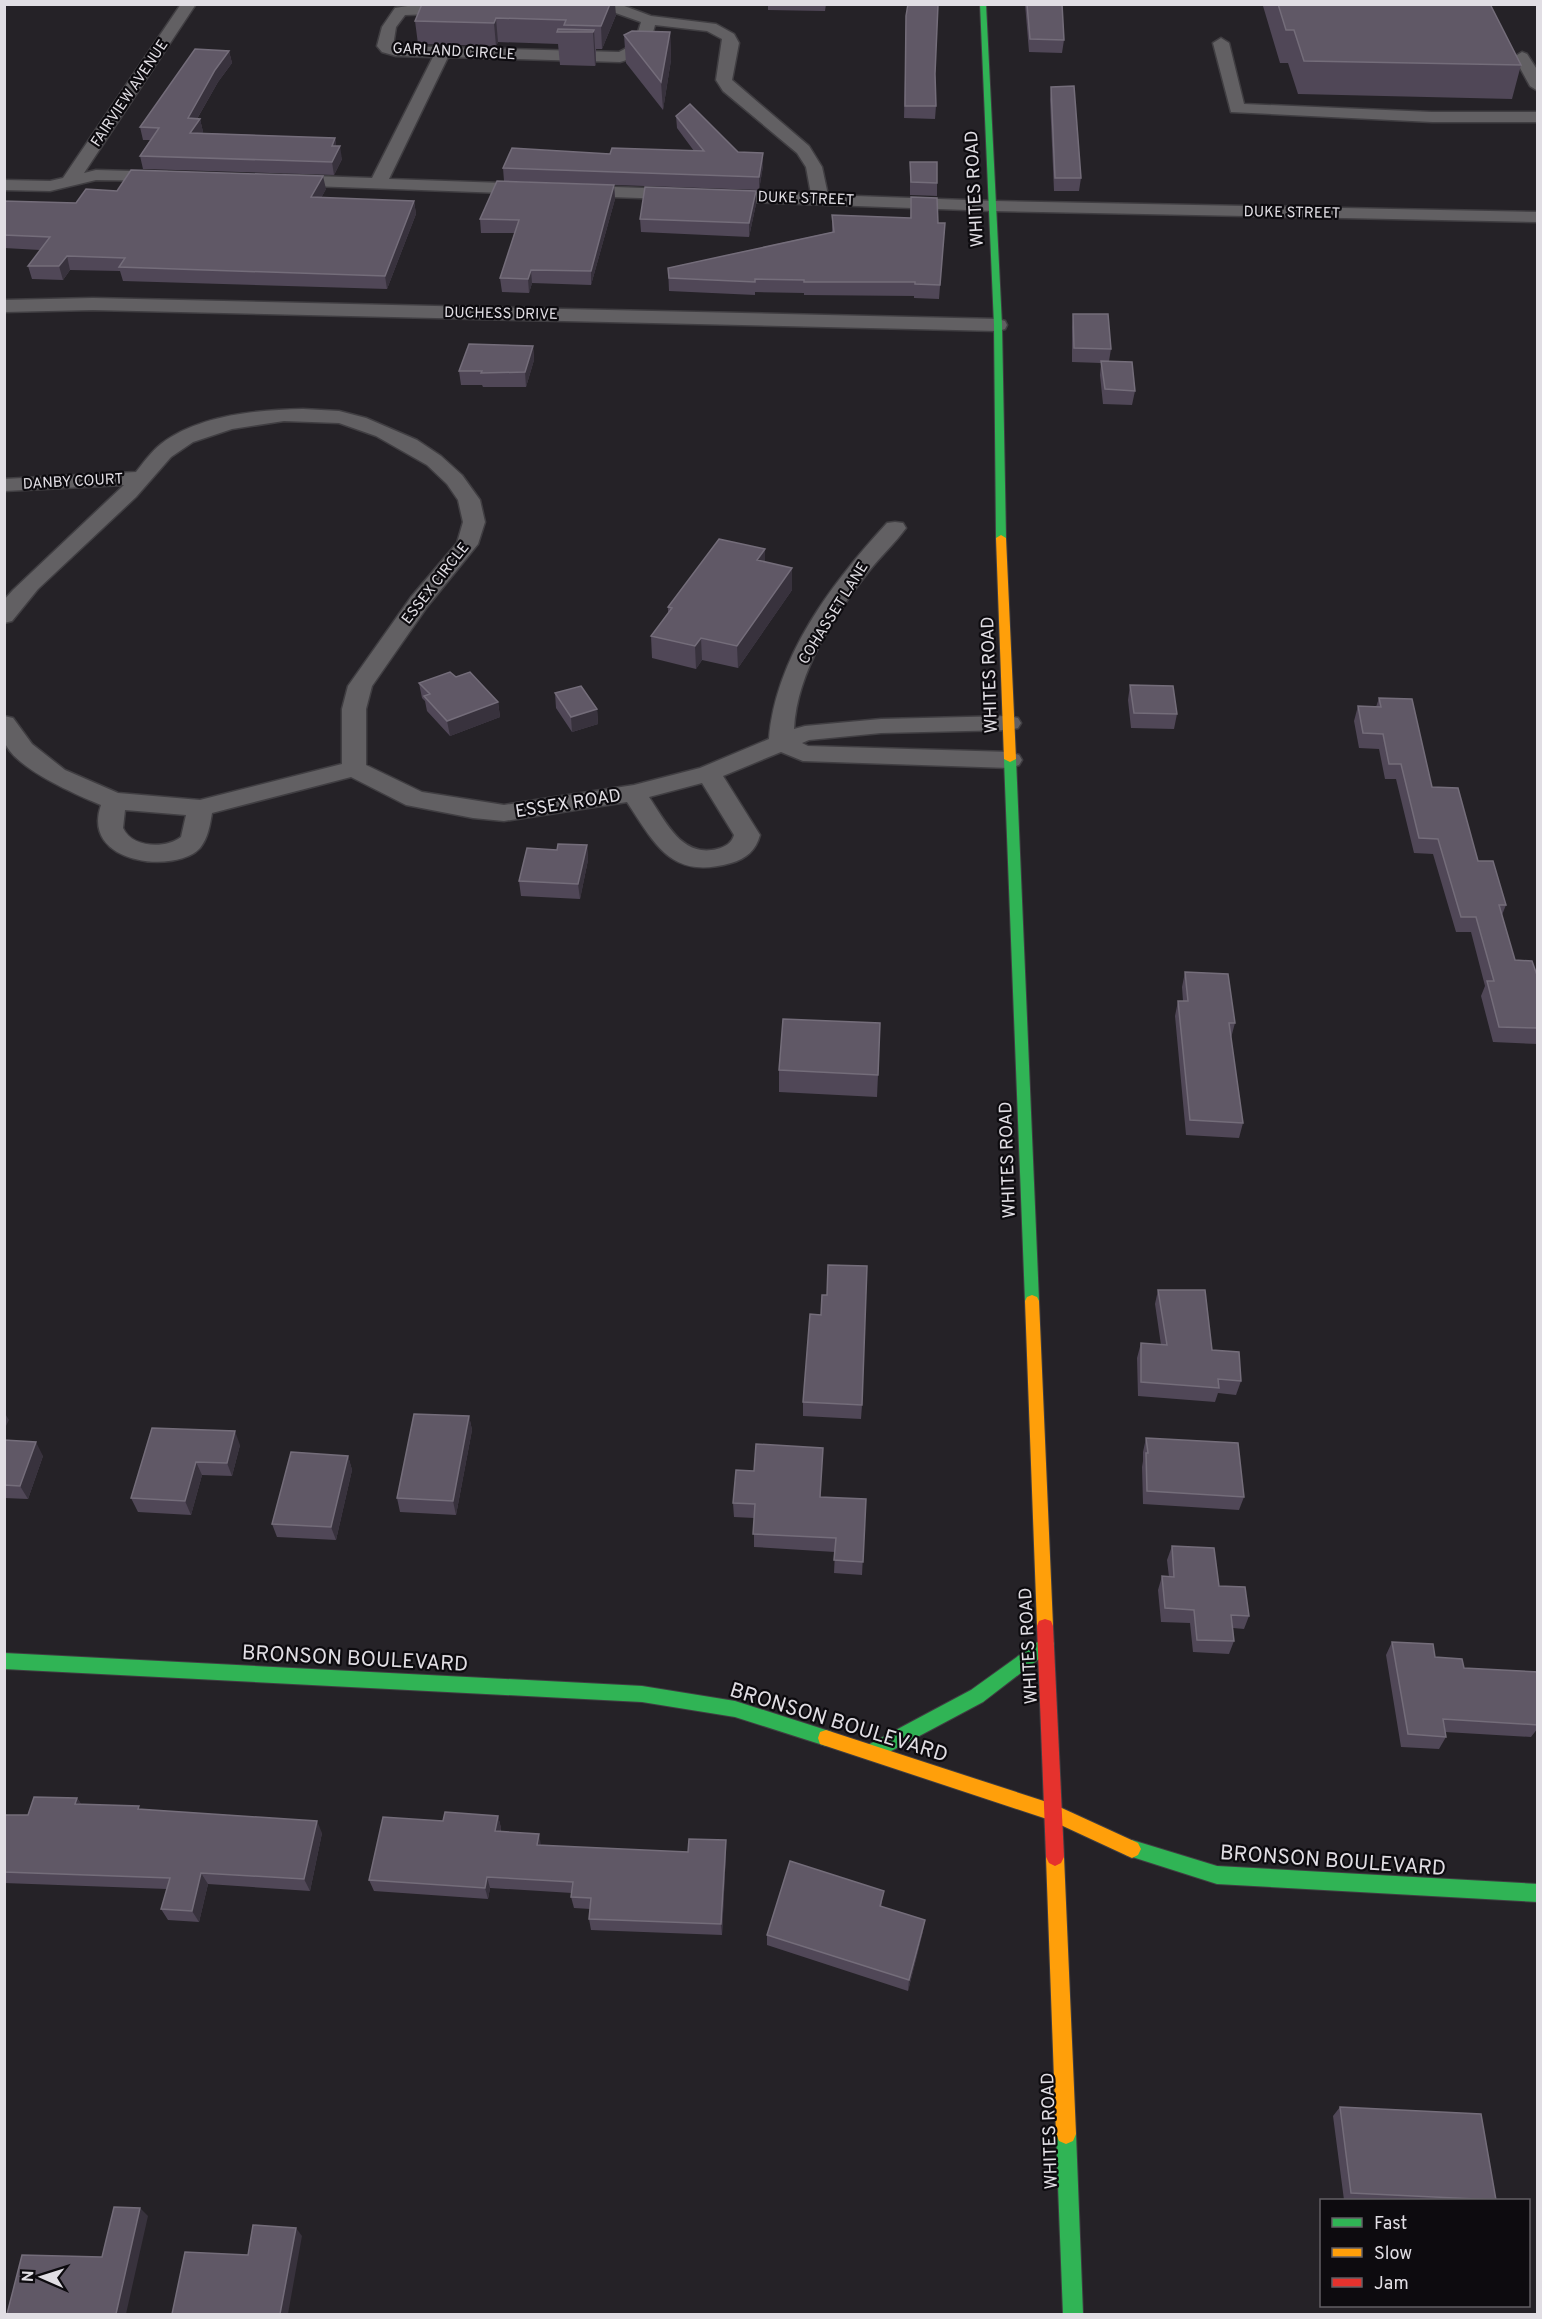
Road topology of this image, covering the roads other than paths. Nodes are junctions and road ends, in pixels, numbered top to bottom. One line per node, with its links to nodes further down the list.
1 (189, 4): 13 (street, FAIRVIEW AVENUE)
2 (982, 4): 17 (street, WHITES ROAD)
3 (562, 8): 5 (street)
4 (474, 9): 7 (street, GARLAND CIRCLE)
5 (649, 20): 7 (street, GARLAND CIRCLE); 16 (street)
6 (1221, 43): 10 (street)
7 (442, 53): 14 (street)
8 (1522, 57): 9 (street)
9 (1538, 86)
10 (1538, 117)
11 (178, 178): 13 (street)
12 (272, 180): 14 (street, DUKE STREET)
13 (69, 182): 15 (street)
14 (378, 183): 16 (street, DUKE STREET)
15 (4, 184)
16 (820, 198): 17 (street, DUKE STREET)
17 (994, 206): 18 (street, DUKE STREET); 20 (street, WHITES ROAD)
18 (1538, 217)
19 (4, 306): 20 (street, DUCHESS DRIVE)
20 (998, 325): 26 (street, WHITES ROAD)
21 (142, 478): 22 (street, DANBY COURT); 24 (street, ESSEX CIRCLE); 29 (street, ESSEX CIRCLE)
22 (4, 485)
23 (895, 528): 27 (street, COHASSET LANE)
24 (4, 616)
25 (4, 723): 32 (street)
26 (1009, 723): 27 (street, ESSEX ROAD); 28 (street, WHITES ROAD)
27 (781, 742): 28 (street); 30 (street, ESSEX ROAD)
28 (1010, 760): 34 (street, WHITES ROAD)
29 (354, 769): 31 (street, ESSEX ROAD); 33 (street)
30 (709, 774): 31 (street, ESSEX ROAD); 31 (street)
31 (634, 793)
32 (115, 801): 33 (street); 33 (street)
33 (200, 808)
34 (1046, 1644): 36 (street); 37 (street, WHITES ROAD)
35 (4, 1661): 36 (street, BRONSON BOULEVARD)
36 (872, 1752): 37 (street, BRONSON BOULEVARD)
37 (1053, 1812): 38 (street, BRONSON BOULEVARD); 39 (street, WHITES ROAD)
38 (1538, 1893)
39 (1073, 2314)

